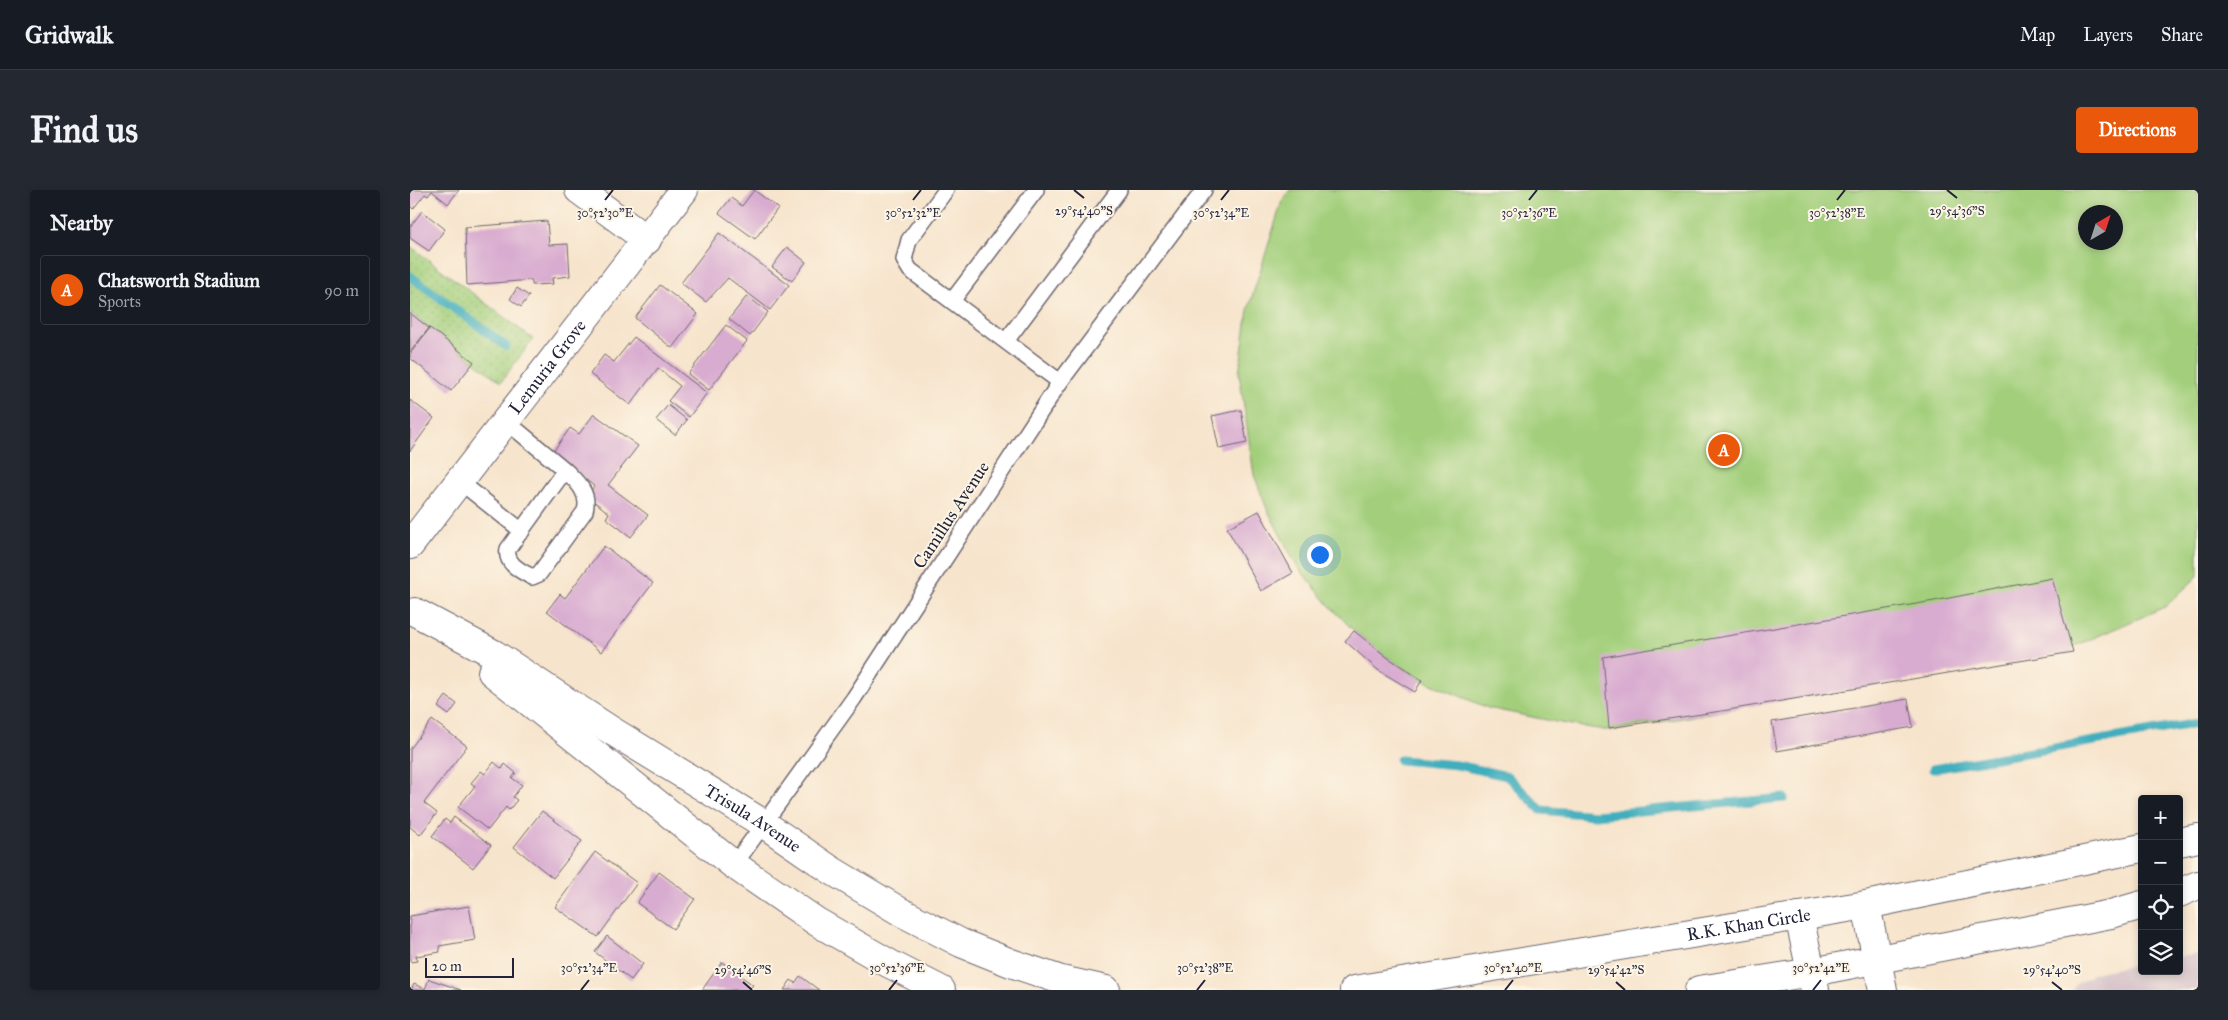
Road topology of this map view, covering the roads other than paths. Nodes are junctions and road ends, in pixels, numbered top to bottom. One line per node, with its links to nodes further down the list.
1 (578, 190): 7 (street)
2 (684, 190): 7 (street, Lemuria Grove)
3 (946, 190): 8 (lane)
4 (1036, 190): 8 (lane)
5 (1119, 190): 9 (lane)
6 (1204, 190): 10 (lane, Camillus Avenue)
7 (647, 240): 11 (street, Lemuria Grove)
8 (952, 301): 9 (lane)
9 (1006, 341): 10 (lane)
10 (1060, 382): 17 (lane, Camillus Avenue)
11 (506, 421): 12 (lane); 13 (street, Lemuria Grove)
12 (565, 470): 14 (lane); 14 (lane)
13 (459, 481): 14 (lane); 15 (street, Lemuria Grove)
14 (522, 531)
15 (410, 545)
16 (412, 610): 17 (street, Trisula Avenue); 21 (street, Trisula Avenue)
17 (764, 824): 21 (lane, Camillus Avenue); 30 (street, Trisula Avenue)
18 (2198, 838): 19 (street)
19 (2183, 841)
20 (2138, 849): 24 (street, R.K. Khan Circle)
21 (734, 865): 29 (street, Trisula Avenue)
22 (2198, 885): 23 (street)
23 (2183, 891)
24 (1866, 905): 26 (street, R.K. Khan Circle); 27 (street)
25 (2138, 906): 27 (street)
26 (1799, 916): 28 (street); 31 (street, R.K. Khan Circle)
27 (1877, 958): 28 (street); 33 (street)
28 (1813, 981): 32 (street)
29 (941, 990)
30 (1106, 990)
31 (1354, 990)
32 (1699, 990)
33 (1884, 990)

